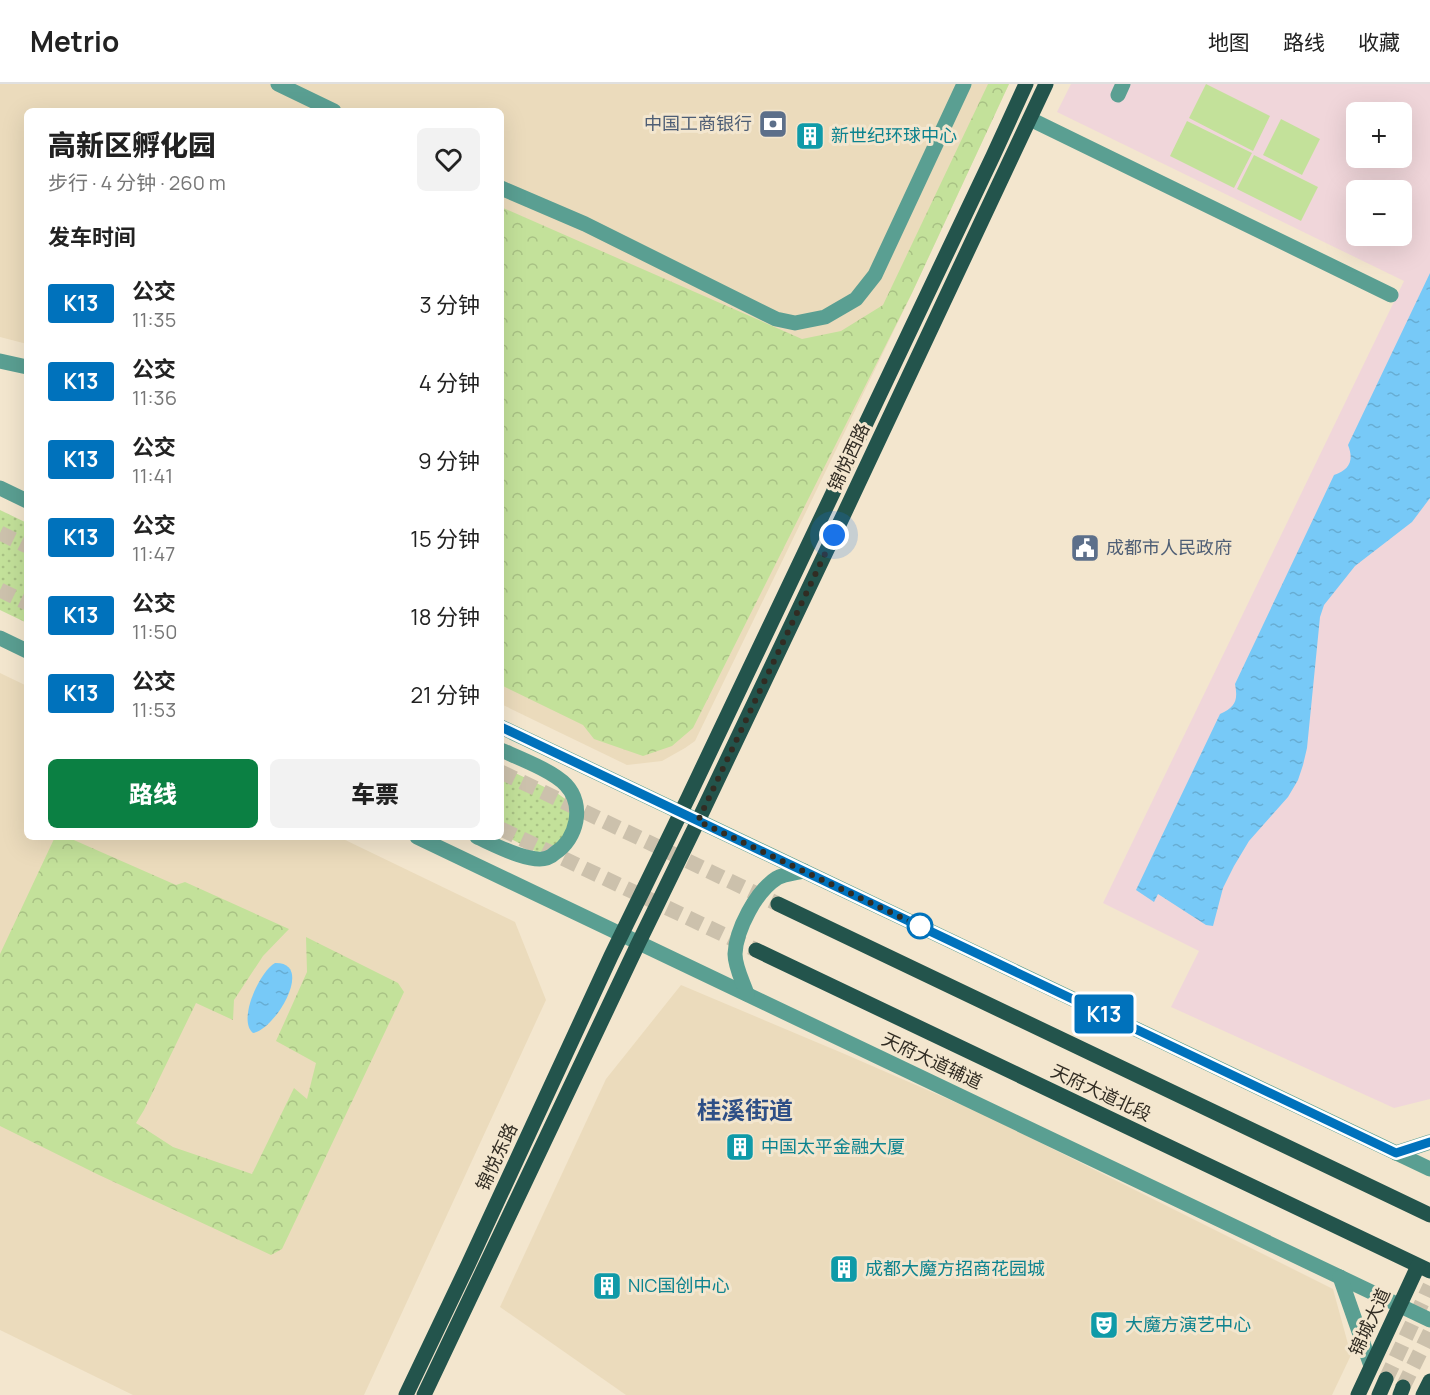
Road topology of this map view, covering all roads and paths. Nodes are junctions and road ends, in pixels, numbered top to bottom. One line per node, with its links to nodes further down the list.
1 (278, 84): 5 (street)
2 (964, 84): 7 (street)
3 (1026, 84): 17 (main road, 锦悦西路)
4 (1046, 84): 6 (main road, 锦悦西路)
5 (327, 108)
6 (1030, 119): 8 (street); 18 (main road, 锦悦西路)
7 (504, 189)
8 (1391, 295)
9 (0, 361): 10 (street)
10 (24, 366)
11 (0, 488): 12 (street)
12 (24, 500)
13 (0, 638): 14 (street)
14 (24, 650)
15 (504, 728): 17 (street)
16 (504, 751): 20 (street)
17 (681, 812): 18 (street); 23 (main road, 锦悦西路)
18 (698, 821): 21 (street); 24 (main road, 锦悦西路)
19 (423, 840): 23 (street, 天府大道辅道)
20 (483, 840)
21 (804, 871): 26 (street); 28 (street)
22 (778, 904): 30 (main road, 天府大道北段)
23 (621, 934): 24 (street, 天府大道辅道); 38 (main road, 锦悦东路)
24 (639, 942): 26 (street, 天府大道辅道); 39 (main road, 锦悦东路)
25 (756, 950): 31 (main road, 天府大道北段)
26 (747, 994): 32 (street, 天府大道辅道)
27 (1430, 1142): 28 (street)
28 (1396, 1153): 29 (street)
29 (1430, 1169)
30 (1430, 1215)
31 (1424, 1269): 33 (main road, 锦城大道)
32 (1340, 1276): 33 (street, 天府大道辅道); 35 (street)
33 (1400, 1305): 34 (street, 天府大道辅道); 35 (main road, 锦城大道)
34 (1430, 1320)
35 (1371, 1366): 40 (main road, 锦城大道)
36 (1386, 1379): 41 (main road)
37 (1430, 1381): 42 (main road)
38 (406, 1395)
39 (424, 1395)
40 (1358, 1395)
41 (1379, 1395)
42 (1424, 1395)

